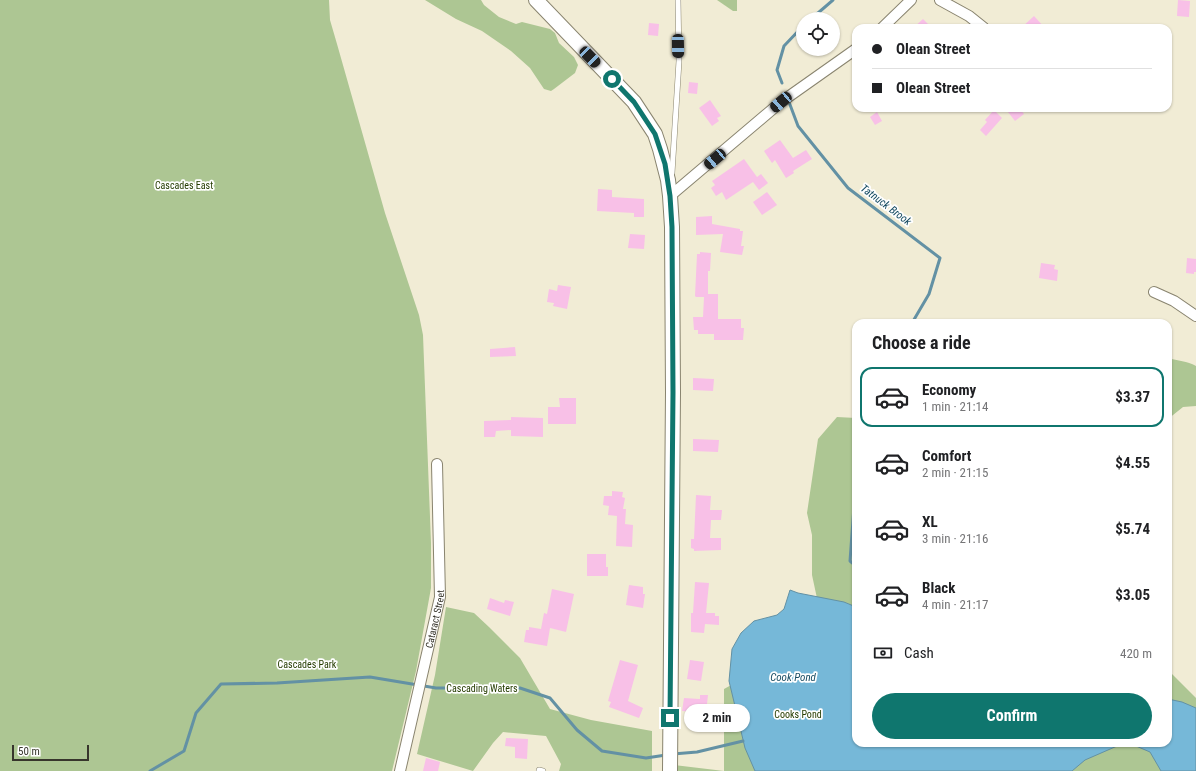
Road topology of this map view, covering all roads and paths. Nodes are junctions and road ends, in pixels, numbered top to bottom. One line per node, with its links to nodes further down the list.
1 (536, 0): 8 (street)
2 (678, 0): 8 (lane)
3 (911, 0): 5 (street)
4 (940, 0): 6 (street)
5 (886, 24)
6 (979, 24)
7 (852, 52): 8 (street)
8 (670, 196): 12 (street)
9 (1154, 292): 10 (street)
10 (1196, 316)
11 (437, 464): 13 (street, Cataract Street)
12 (670, 768)
13 (400, 771)

